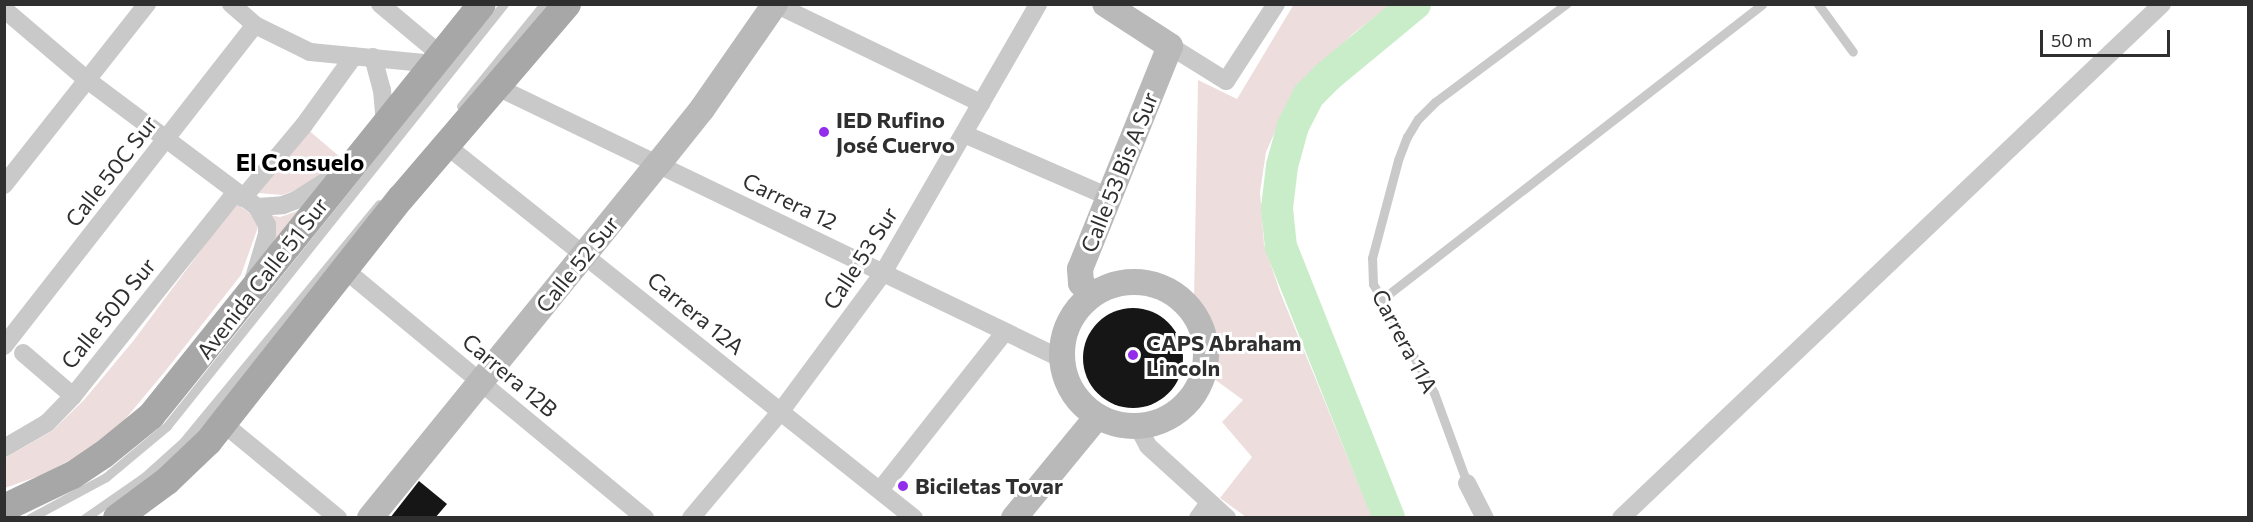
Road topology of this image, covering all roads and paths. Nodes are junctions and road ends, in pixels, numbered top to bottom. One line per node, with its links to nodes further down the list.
1 (147, 4): 23 (street)
2 (231, 4): 17 (street)
3 (380, 4): 22 (street)
4 (482, 4): 22 (main road, Avenida Calle 51 Sur)
5 (504, 4): 58 (lane)
6 (544, 4): 26 (lane)
7 (567, 4): 24 (main road)
8 (775, 4): 25 (street); 32 (street, Calle 52 Sur)
9 (1038, 4): 25 (street, Calle 53 Sur)
10 (1105, 4): 18 (street)
11 (1276, 4): 18 (street)
12 (1566, 4): 42 (lane, Carrera 11A)
13 (1762, 4): 42 (lane)
14 (1818, 4): 19 (lane)
15 (2162, 4): 70 (street)
16 (10, 13): 23 (street)
17 (255, 25): 20 (street); 29 (street, Calle 50C Sur)
18 (1170, 46): 35 (street, Calle 53 Bis A Sur)
19 (1854, 52)
20 (354, 56): 21 (street); 36 (street, Calle 50D Sur)
21 (372, 57): 22 (street); 27 (street)
22 (438, 60): 27 (main road, Avenida Calle 51 Sur)
23 (86, 79): 29 (street); 33 (street)
24 (497, 87): 30 (main road); 32 (street, Carrera 12)
25 (981, 103): 28 (street, Calle 53 Sur)
26 (452, 117)
27 (385, 125): 31 (main road, Avenida Calle 51 Sur)
28 (964, 134): 35 (street); 39 (street, Calle 53 Sur)
29 (167, 139): 36 (street); 44 (street, Calle 50C Sur)
30 (447, 146): 37 (street, Carrera 12A); 38 (main road)
31 (360, 155): 36 (street); 41 (main road, Avenida Calle 51 Sur)
32 (658, 164): 37 (street, Calle 52 Sur); 39 (street, Carrera 12)
33 (4, 185)
34 (386, 195): 59 (lane)
35 (1109, 197): 40 (street, Calle 53 Bis A Sur)
36 (245, 199): 41 (street); 48 (street, Calle 50D Sur)
37 (584, 255): 47 (street, Calle 52 Sur); 49 (street, Carrera 12A)
38 (344, 269): 47 (street, Carrera 12B); 51 (main road)
39 (883, 273): 43 (street, Carrera 12); 49 (street, Calle 53 Sur)
40 (1092, 295): 46 (street); 52 (street)
41 (248, 297): 57 (main road, Avenida Calle 51 Sur)
42 (1381, 300): 54 (lane, Carrera 11A)
43 (1005, 332): 46 (street, Carrera 12); 55 (street)
44 (4, 346)
45 (23, 353): 48 (street)
46 (1062, 359): 50 (street)
47 (481, 382): 62 (street, Calle 52 Sur); 63 (street, Carrera 12B)
48 (73, 396): 53 (street, Calle 50D Sur)
49 (781, 411): 55 (street, Carrera 12A); 64 (street, Calle 53 Sur)
50 (1097, 417): 52 (street); 66 (street)
51 (224, 424): 60 (main road); 61 (street)
52 (1138, 427): 56 (street)
53 (4, 448)
54 (1467, 483): 69 (street)
55 (880, 490): 65 (street, Carrera 12A)
56 (1209, 503): 67 (street); 68 (street)
57 (4, 508)
58 (30, 518)
59 (85, 518)
60 (117, 518)
61 (338, 518)
62 (370, 518)
63 (645, 518)
64 (692, 518)
65 (914, 518)
66 (1014, 518)
67 (1198, 518)
68 (1227, 518)
69 (1485, 518)
70 (1621, 518)

